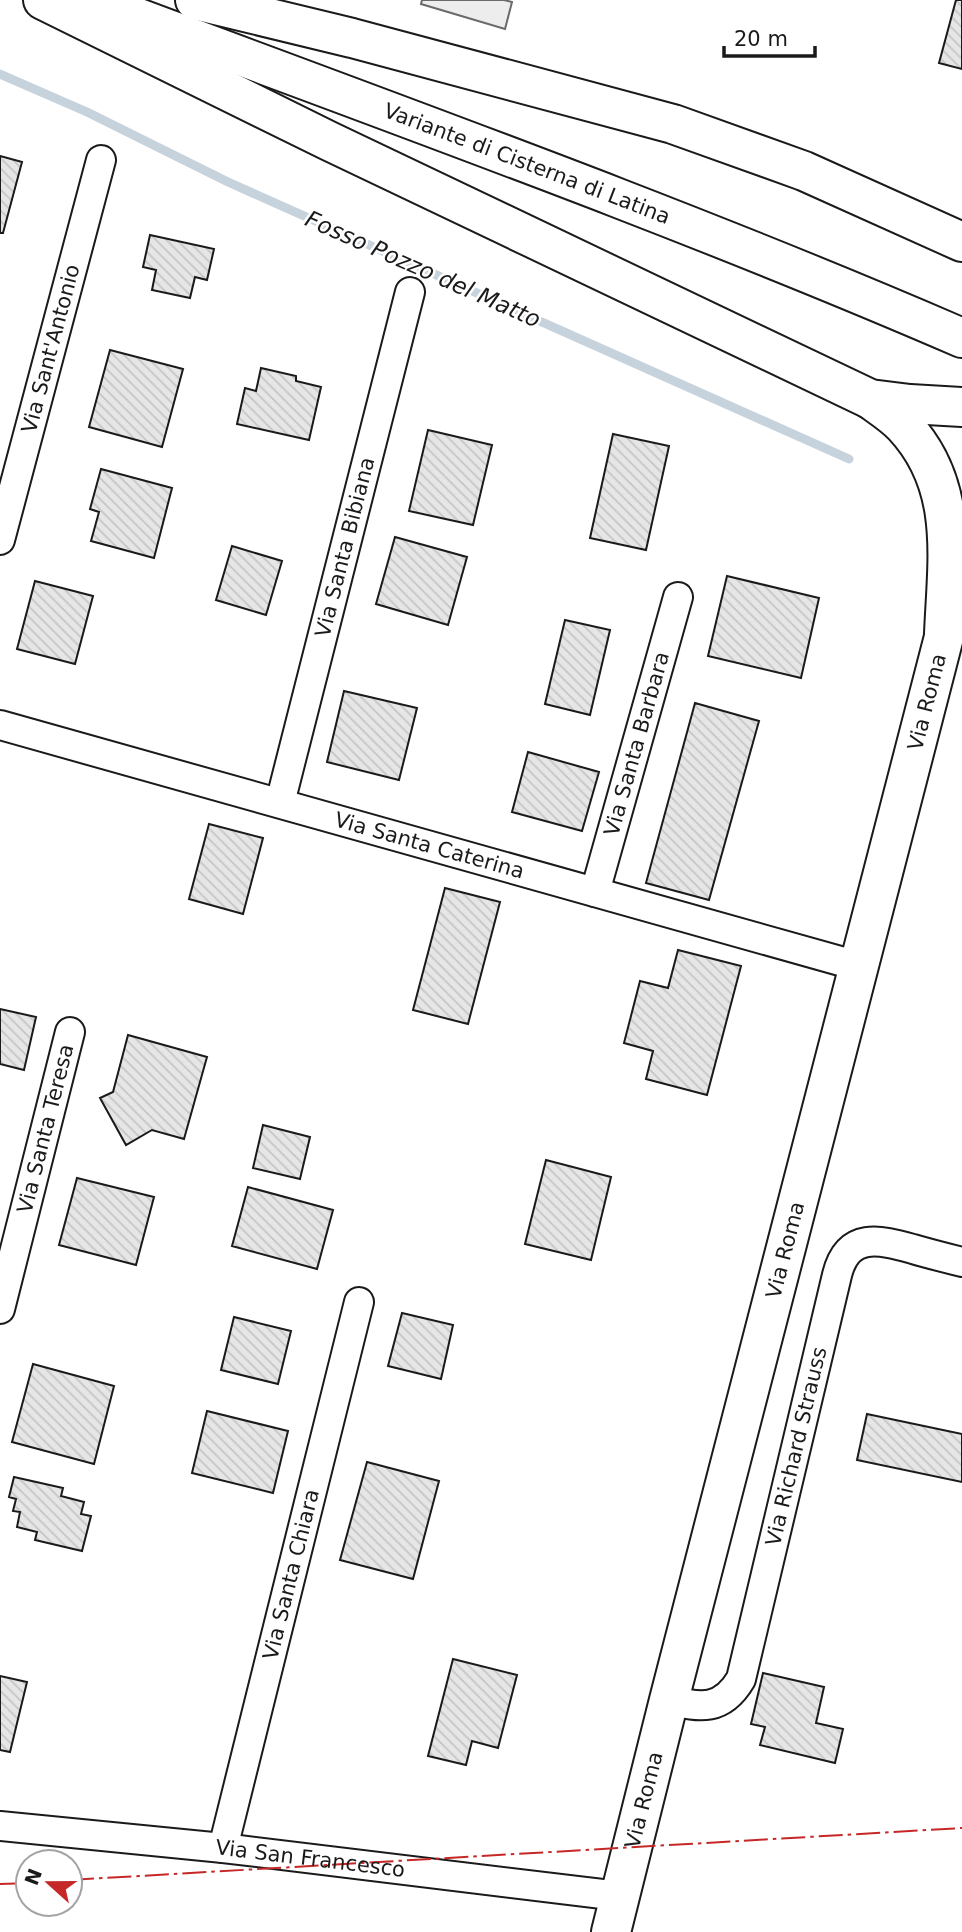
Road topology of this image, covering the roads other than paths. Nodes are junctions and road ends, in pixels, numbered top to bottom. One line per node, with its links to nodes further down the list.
1 (43, 0): 10 (main road)
2 (89, 0): 9 (main road, Variante di Cisterna di Latina)
3 (195, 0): 5 (main road)
4 (101, 160): 12 (street, Via Sant'Antonio)
5 (878, 204): 6 (main road); 7 (main road)
6 (962, 209)
7 (962, 242)
8 (410, 292): 17 (street, Via Santa Bibiana)
9 (962, 338)
10 (870, 399): 11 (main road); 15 (main road)
11 (962, 407)
12 (0, 540)
13 (962, 570): 15 (main road, Via Roma)
14 (678, 597): 18 (street, Via Santa Barbara)
15 (953, 621): 19 (main road, Via Roma)
16 (0, 725): 17 (street, Via Santa Caterina)
17 (280, 803): 18 (street, Via Santa Caterina)
18 (595, 892): 19 (street, Via Santa Caterina)
19 (858, 966): 24 (main road, Via Roma)
20 (70, 1032): 23 (street, Via Santa Teresa)
21 (962, 1262): 24 (street, Via Richard Strauss)
22 (359, 1302): 26 (street, Via Santa Chiara)
23 (0, 1309)
24 (669, 1700): 27 (main road, Via Roma)
25 (0, 1826): 26 (street, Via San Francesco)
26 (223, 1848): 27 (street, Via San Francesco)
27 (619, 1896): 28 (main road, Via Roma)
28 (611, 1932)

